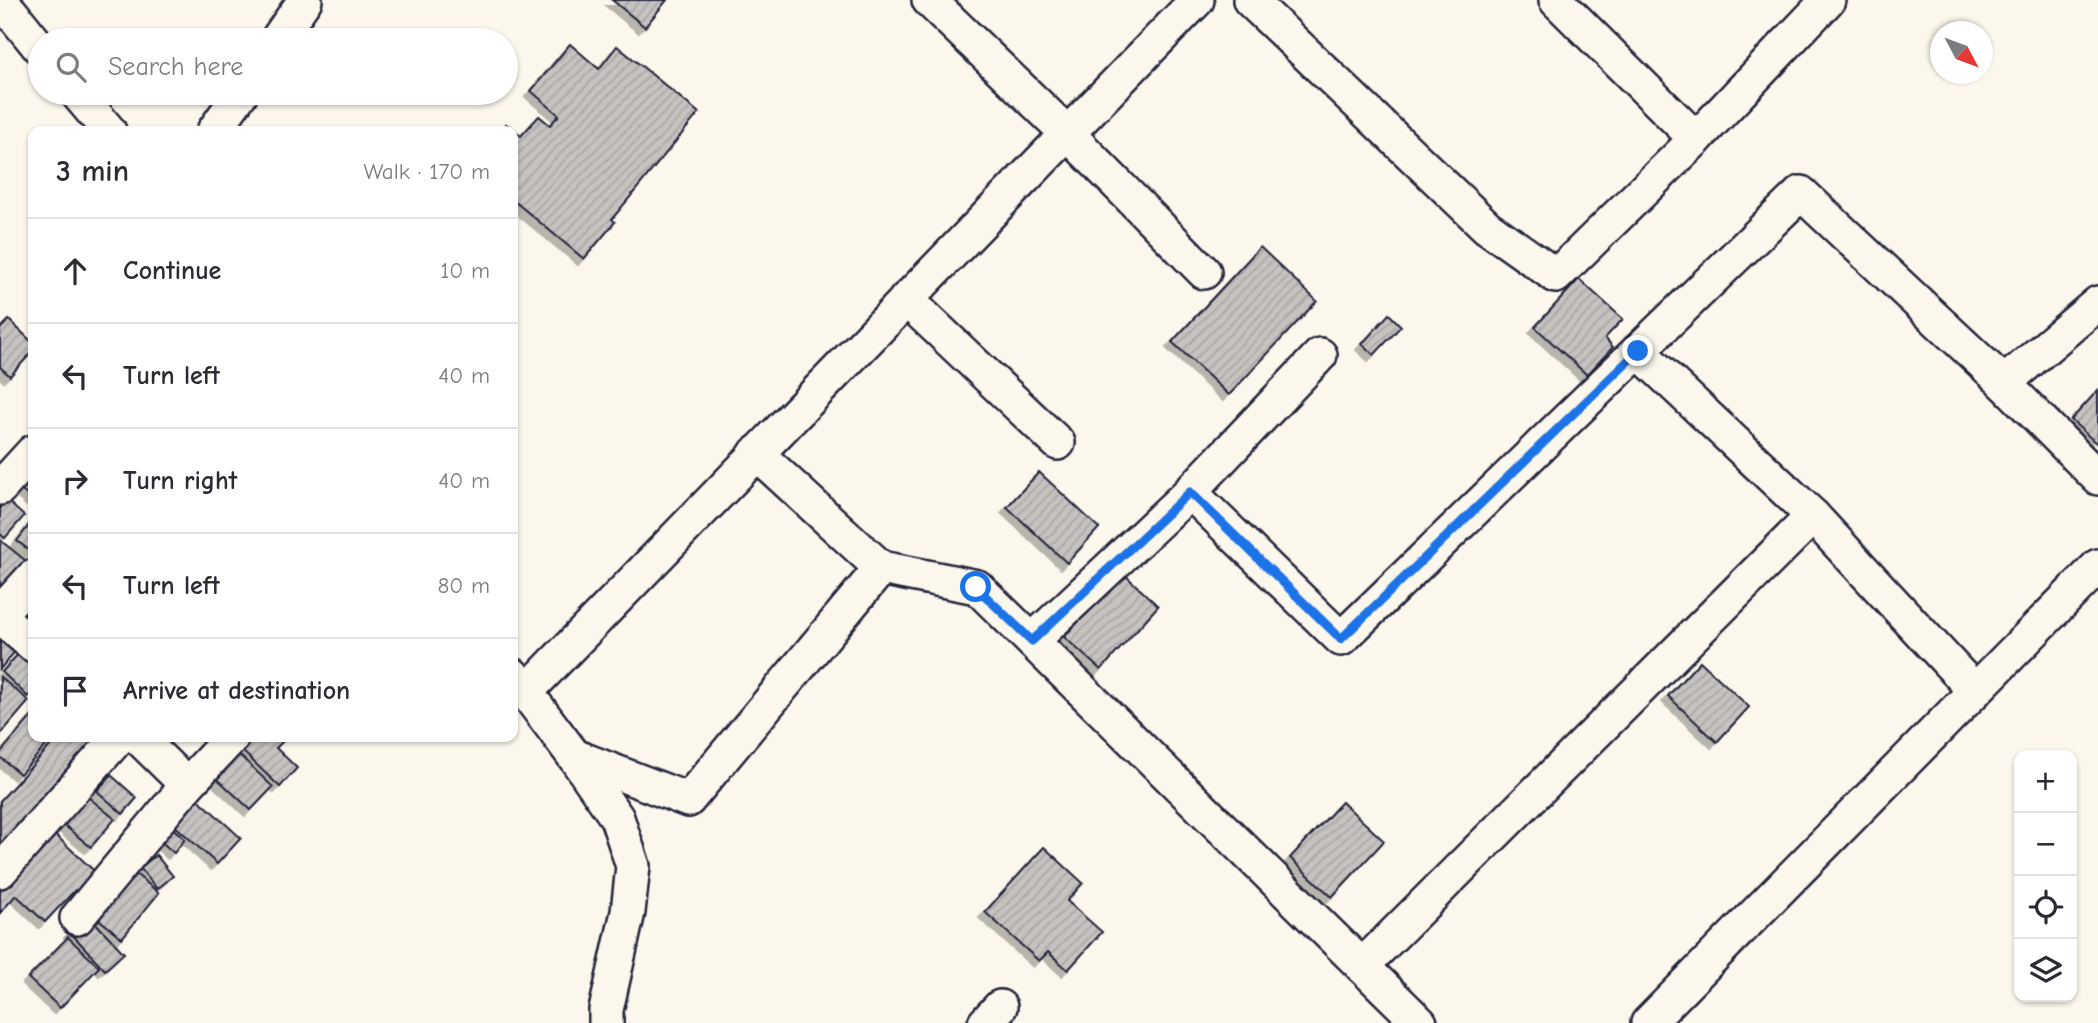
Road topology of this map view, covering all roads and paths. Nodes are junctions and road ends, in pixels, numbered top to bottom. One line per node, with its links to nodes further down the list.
1 (305, 0): 8 (street)
2 (929, 0): 14 (street)
3 (1197, 0): 14 (street)
4 (1250, 0): 15 (street)
5 (1556, 0): 15 (street)
6 (1828, 0): 15 (street)
7 (7, 9): 9 (street)
8 (285, 28)
9 (28, 34)
10 (87, 105): 12 (street)
11 (232, 105): 13 (street)
12 (105, 126)
13 (218, 126)
14 (1068, 134): 16 (street); 17 (street)
15 (1696, 139)
16 (1204, 272)
17 (906, 299): 22 (street); 23 (street)
18 (2098, 303): 21 (street)
19 (1638, 351): 21 (street); 27 (street); 28 (street)
20 (1320, 355): 27 (street)
21 (2004, 383): 25 (street)
22 (1058, 443)
23 (756, 453): 30 (street); 35 (street)
24 (28, 457): 26 (street)
25 (2098, 478)
26 (0, 488)
27 (1190, 492): 34 (street)
28 (1813, 516): 36 (street); 44 (street)
29 (2098, 566): 36 (street)
30 (880, 568): 34 (street); 40 (street)
31 (28, 583): 32 (street)
32 (0, 615): 33 (street)
33 (28, 640)
34 (1032, 641): 44 (street)
35 (519, 684): 40 (street)
36 (1975, 691): 47 (street)
37 (115, 742): 42 (street)
38 (143, 742): 41 (street)
39 (227, 742): 41 (street)
40 (574, 756): 45 (street)
41 (187, 785): 43 (street)
42 (0, 872)
43 (77, 918)
44 (1362, 966): 46 (street)
45 (607, 1023)
46 (1420, 1023)
47 (1648, 1023)

